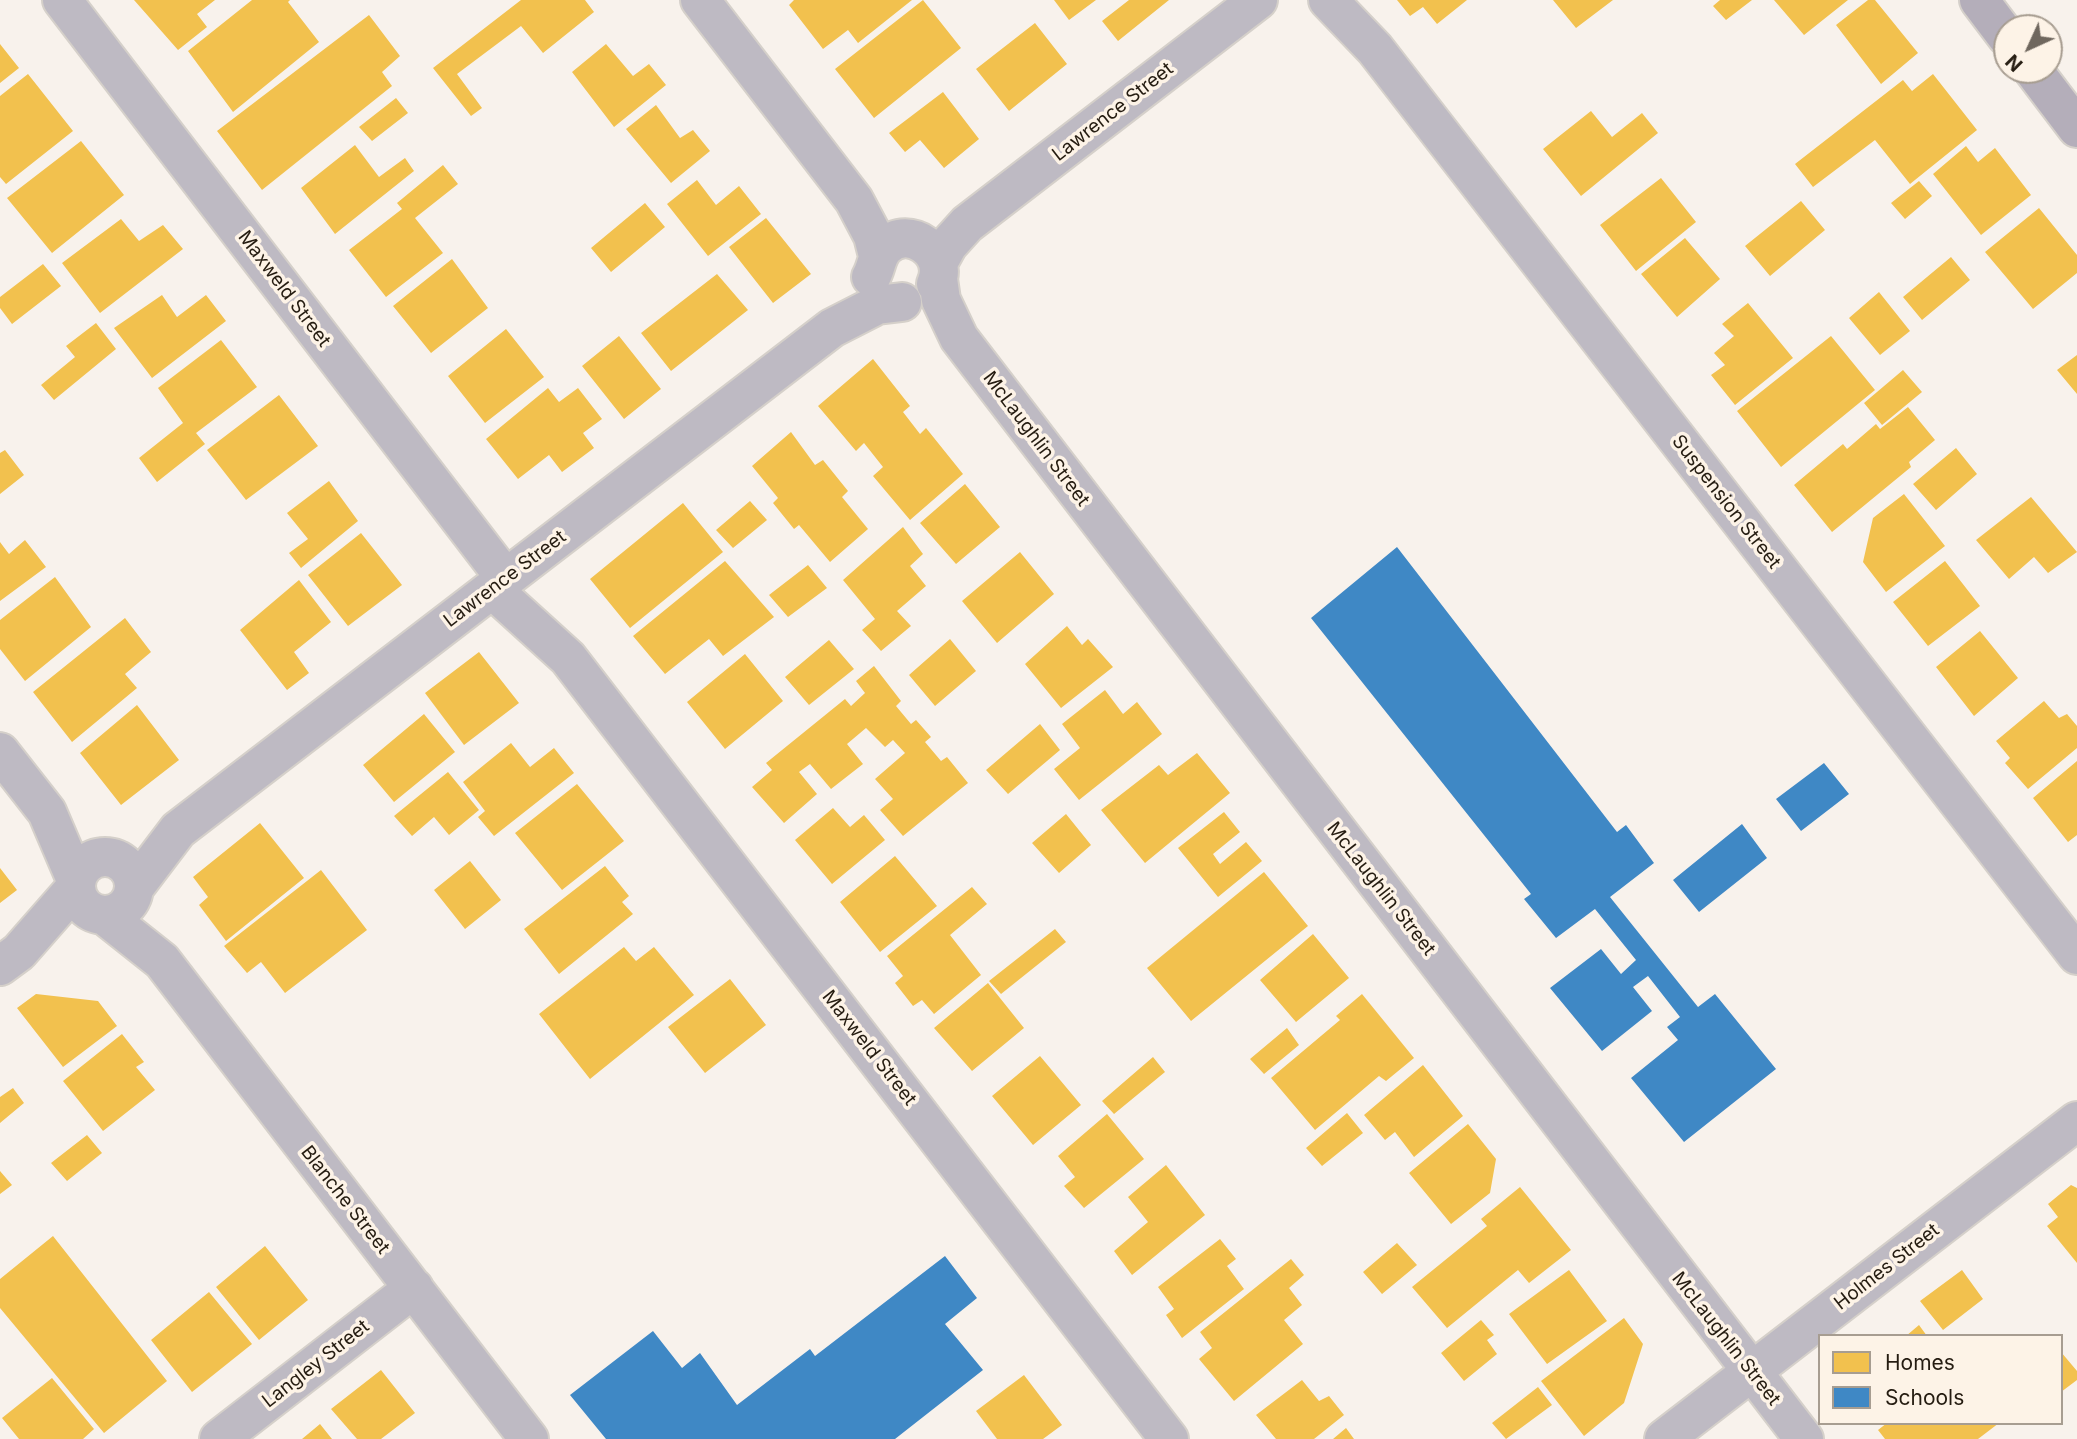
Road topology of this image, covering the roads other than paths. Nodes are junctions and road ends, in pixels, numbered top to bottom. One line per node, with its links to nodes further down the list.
1 (62, 0): 12 (street, Maxweld Street)
2 (700, 0): 11 (street)
3 (1258, 0): 11 (street, Lawrence Street)
4 (1328, 0): 8 (street, Suspension Street)
5 (1352, 0): 8 (street, Suspension Street)
6 (1979, 0): 7 (street)
7 (1993, 18)
8 (1375, 48): 15 (street, Suspension Street)
9 (2044, 84): 10 (street)
10 (2077, 128)
11 (908, 269): 12 (street, Lawrence Street); 19 (street, McLaughlin Street)
12 (507, 578): 14 (street, Lawrence Street); 22 (street, Maxweld Street)
13 (0, 752): 14 (street, Blanche Street)
14 (105, 887): 16 (street, Lawrence Street); 18 (street, Blanche Street)
15 (2077, 955)
16 (10, 959)
17 (2077, 1121): 19 (street, Holmes Street)
18 (414, 1289): 20 (street, Langley Street); 21 (street, Blanche Street)
19 (1751, 1372): 23 (street, Holmes Street); 24 (street, McLaughlin Street)
20 (219, 1439)
21 (529, 1439)
22 (1169, 1439)
23 (1664, 1439)
24 (1804, 1439)

